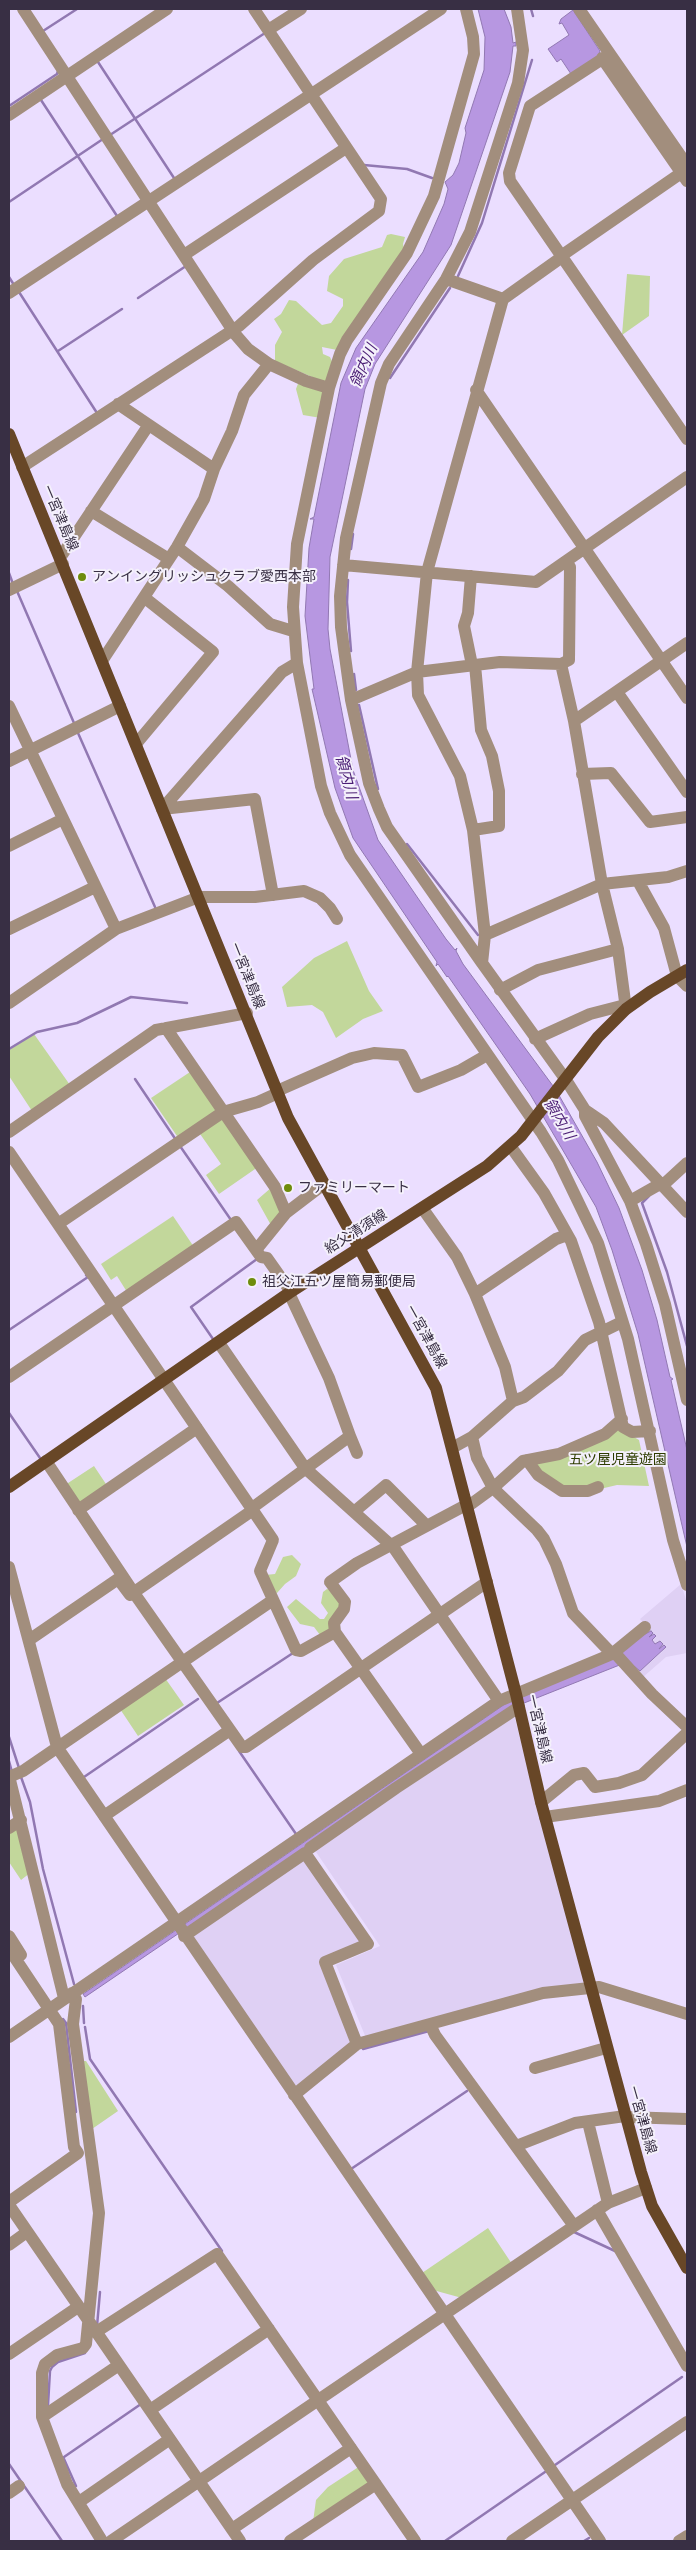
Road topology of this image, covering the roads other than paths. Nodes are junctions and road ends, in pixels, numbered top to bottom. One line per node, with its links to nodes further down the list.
1 (23, 9): 11 (street)
2 (167, 9): 11 (street)
3 (254, 9): 9 (street)
4 (300, 9): 9 (street)
5 (441, 9): 12 (street)
6 (466, 9): 24 (street)
7 (517, 9): 19 (street)
8 (579, 9): 10 (street)
9 (268, 30): 12 (street)
10 (606, 56): 15 (street); 18 (street)
11 (66, 76): 13 (street); 16 (street)
12 (311, 94): 14 (street); 16 (street)
13 (9, 115)
14 (346, 148): 17 (street); 22 (street)
15 (686, 172): 18 (street)
16 (148, 200): 17 (street); 20 (street)
17 (184, 255): 22 (street)
18 (562, 256): 21 (street); 29 (street)
19 (446, 279): 21 (street); 39 (street)
20 (9, 293)
21 (502, 299): 25 (street)
22 (232, 329): 23 (street); 26 (street)
23 (269, 364): 24 (street); 31 (street)
24 (329, 388): 44 (street)
25 (476, 390): 35 (street); 40 (street)
26 (118, 404): 27 (street); 30 (street)
27 (148, 426): 31 (street); 33 (street)
28 (9, 434): 30 (main road, 一宮津島線)
29 (687, 439)
30 (22, 467): 37 (main road, 一宮津島線)
31 (214, 469): 34 (street)
32 (687, 477): 35 (street)
33 (92, 511): 36 (street); 37 (street)
34 (177, 547): 36 (street); 44 (street)
35 (585, 547): 38 (street); 47 (street)
36 (168, 559): 43 (street)
37 (62, 561): 42 (street); 48 (main road, 一宮津島線)
38 (566, 561): 41 (street); 50 (street)
39 (342, 565): 40 (street); 56 (street)
40 (427, 572): 41 (street); 52 (street)
41 (471, 576): 51 (street)
42 (9, 590)
43 (145, 598): 48 (street); 60 (street)
44 (294, 630): 49 (street)
45 (687, 634): 47 (street)
46 (687, 643): 47 (street)
47 (663, 657): 53 (street); 54 (street); 55 (street)
48 (102, 662): 58 (main road, 一宮津島線)
49 (297, 663): 65 (street); 90 (street)
50 (561, 664): 51 (street); 59 (street)
51 (473, 665): 52 (street); 68 (street)
52 (418, 672): 56 (street); 68 (street)
53 (687, 683)
54 (617, 692): 59 (street); 64 (street)
55 (687, 698)
56 (351, 700): 81 (street)
57 (9, 706): 61 (street)
58 (120, 706): 60 (main road, 一宮津島線); 61 (street)
59 (574, 721): 63 (street)
60 (136, 744): 65 (main road, 一宮津島線)
61 (30, 750): 62 (street); 67 (street)
62 (9, 760)
63 (582, 774): 66 (street); 72 (street)
64 (687, 792)
65 (162, 809): 74 (street); 75 (main road, 一宮津島線)
66 (687, 817)
67 (63, 819): 69 (street); 73 (street)
68 (473, 830): 79 (street)
69 (9, 846)
70 (687, 871): 71 (street)
71 (638, 881): 72 (street); 82 (street)
72 (602, 884): 79 (street); 80 (street)
73 (96, 887): 77 (street); 78 (street)
74 (273, 895): 75 (street); 76 (street)
75 (198, 897): 78 (street); 87 (main road, 一宮津島線)
76 (337, 920)
77 (9, 929)
78 (116, 929): 85 (street)
79 (484, 936): 81 (street)
80 (618, 949): 84 (street); 86 (street)
81 (482, 963): 84 (street)
82 (682, 973): 83 (street); 86 (main road, 給父清須線)
83 (687, 986)
84 (500, 990): 89 (street)
85 (9, 1003)
86 (626, 1007): 89 (street); 91 (main road, 給父清須線)
87 (246, 1014): 88 (street); 92 (main road, 一宮津島線)
88 (166, 1028): 94 (street); 96 (street)
89 (534, 1039): 91 (street)
90 (488, 1055): 92 (street); 95 (street)
91 (564, 1082): 93 (street); 95 (main road, 給父清須線)
92 (278, 1092): 94 (street); 100 (main road, 一宮津島線)
93 (585, 1110): 101 (street); 102 (street)
94 (223, 1112): 105 (street); 106 (street)
95 (534, 1119): 97 (main road, 給父清須線); 113 (street)
96 (9, 1132)
97 (511, 1146): 103 (main road, 給父清須線); 107 (street)
98 (9, 1152): 106 (street)
99 (687, 1163): 101 (street)
100 (324, 1184): 105 (street); 108 (main road, 一宮津島線)
101 (661, 1185): 102 (street); 104 (street)
102 (630, 1201): 118 (street)
103 (423, 1209): 108 (main road, 給父清須線); 111 (street)
104 (687, 1212)
105 (286, 1213): 109 (street)
106 (58, 1224): 112 (street)
107 (567, 1235): 111 (street); 114 (street)
108 (358, 1248): 110 (main road, 給父清須線); 125 (main road, 一宮津島線)
109 (256, 1250): 110 (street); 112 (street)
110 (290, 1293): 115 (main road, 給父清須線); 123 (street)
111 (475, 1294): 119 (street)
112 (114, 1306): 116 (street); 117 (street)
113 (622, 1322): 114 (street); 122 (street)
114 (601, 1331): 119 (street); 120 (street)
115 (219, 1343): 117 (main road, 給父清須線); 129 (street)
116 (9, 1377)
117 (165, 1380): 121 (street); 128 (main road, 給父清須線)
118 (687, 1400)
119 (513, 1401): 124 (street)
120 (622, 1419): 122 (street); 127 (street)
121 (197, 1428): 134 (street); 135 (street)
122 (650, 1431): 141 (street)
123 (350, 1436): 126 (street); 129 (street)
124 (472, 1437): 125 (street); 132 (street)
125 (452, 1448): 133 (main road, 一宮津島線)
126 (357, 1453)
127 (527, 1460): 131 (street); 132 (street)
128 (46, 1462): 130 (main road, 給父清須線); 135 (street)
129 (305, 1468): 134 (street); 136 (street)
130 (9, 1487)
131 (598, 1487)
132 (493, 1488): 133 (street); 148 (street)
133 (467, 1506): 137 (street); 140 (main road, 一宮津島線)
134 (253, 1509): 142 (street); 143 (street)
135 (78, 1510): 142 (street)
136 (355, 1511): 137 (street); 138 (street)
137 (426, 1525): 138 (street)
138 (392, 1546): 144 (street); 146 (street)
139 (9, 1567): 147 (street)
140 (486, 1582): 144 (street); 152 (main road, 一宮津島線)
141 (687, 1585)
142 (134, 1593): 147 (street); 149 (street)
143 (273, 1600): 146 (street); 149 (street)
144 (440, 1614): 150 (street); 151 (street)
145 (645, 1627): 148 (street)
146 (334, 1632): 150 (street)
147 (29, 1640): 156 (street)
148 (617, 1656): 152 (street); 153 (street)
149 (182, 1662): 154 (street); 156 (street)
150 (360, 1668): 154 (street); 157 (street)
151 (499, 1701): 152 (street); 157 (street)
152 (517, 1701): 160 (main road, 一宮津島線); 165 (street)
153 (687, 1727)
154 (230, 1730): 161 (street)
155 (687, 1733): 160 (street)
156 (57, 1747): 158 (street); 161 (street)
157 (421, 1754): 165 (street)
158 (9, 1776): 163 (street)
159 (687, 1790): 162 (street)
160 (541, 1802): 162 (main road, 一宮津島線)
161 (104, 1816): 166 (street)
162 (545, 1816): 169 (main road, 一宮津島線)
163 (21, 1820): 164 (street); 170 (street)
164 (9, 1828)
165 (309, 1847): 166 (street); 166 (street); 174 (street)
166 (180, 1929): 170 (street); 177 (street)
167 (9, 1936): 170 (street)
168 (9, 1950): 170 (street)
169 (590, 1988): 171 (street); 172 (street); 175 (main road, 一宮津島線)
170 (60, 2001): 173 (street); 183 (street); 191 (street)
171 (687, 2014)
172 (430, 2024): 174 (street); 181 (street)
173 (9, 2036)
174 (361, 2043): 177 (street)
175 (606, 2048): 176 (street); 178 (main road, 一宮津島線)
176 (535, 2068)
177 (294, 2095): 190 (street)
178 (625, 2117): 179 (street); 180 (street); 182 (main road, 一宮津島線)
179 (687, 2119)
180 (588, 2122): 181 (street); 184 (street)
181 (516, 2146): 185 (street)
182 (646, 2188): 184 (street); 188 (main road, 一宮津島線)
183 (9, 2203): 186 (street)
184 (602, 2207): 185 (street); 195 (street)
185 (574, 2226): 190 (street)
186 (28, 2232): 187 (street); 189 (street)
187 (9, 2245)
188 (687, 2268)
189 (78, 2307): 191 (street); 193 (street)
190 (444, 2314): 196 (street); 204 (street)
191 (93, 2327): 192 (street); 194 (street); 198 (street)
192 (270, 2329): 196 (street); 197 (street)
193 (9, 2354)
194 (119, 2365): 197 (street); 198 (street)
195 (687, 2366)
196 (318, 2400): 201 (street); 202 (street)
197 (150, 2410): 200 (street)
198 (42, 2417): 205 (street)
199 (687, 2422): 204 (street)
200 (170, 2439): 202 (street); 205 (street)
201 (351, 2448): 203 (street); 206 (street)
202 (200, 2481): 206 (street); 210 (street)
203 (376, 2484): 208 (street); 212 (street)
204 (572, 2501): 213 (street); 214 (street)
205 (79, 2502): 209 (street)
206 (232, 2529): 211 (street)
207 (687, 2536): 215 (street)
208 (409, 2539)
209 (102, 2541)
210 (111, 2541)
211 (240, 2541)
212 (290, 2541)
213 (512, 2541)
214 (600, 2541)
215 (679, 2541)

